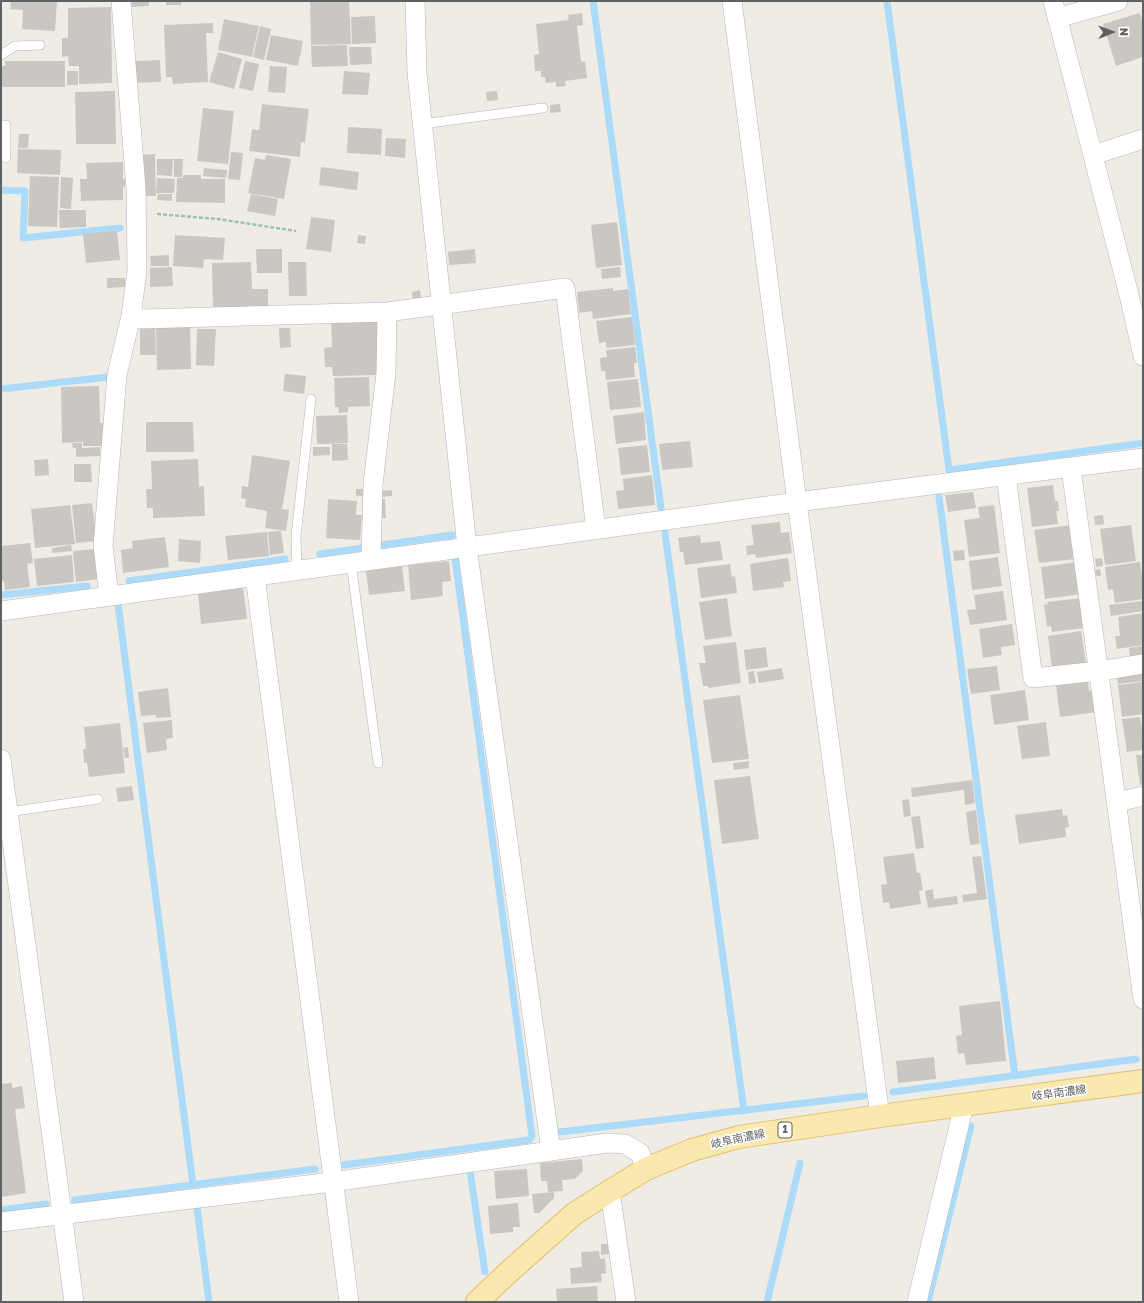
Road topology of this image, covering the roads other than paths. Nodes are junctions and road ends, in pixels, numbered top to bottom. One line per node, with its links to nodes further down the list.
1 (121, 1): 17 (street)
2 (415, 1): 9 (street)
3 (732, 1): 23 (street)
4 (1118, 1): 5 (street)
5 (1055, 10): 12 (street)
6 (40, 45): 7 (lane)
7 (1, 55)
8 (543, 108): 9 (lane)
9 (422, 124): 15 (street)
10 (1, 125): 13 (lane)
11 (1143, 139): 12 (street)
12 (1093, 155): 14 (street)
13 (6, 158)
14 (1136, 293): 18 (street)
15 (441, 304): 16 (street); 24 (street); 25 (street)
16 (387, 312): 17 (street); 26 (street)
17 (132, 316): 30 (street)
18 (1143, 356)
19 (311, 399): 28 (lane)
20 (1143, 458): 21 (street)
21 (1071, 468): 22 (street); 33 (street)
22 (1006, 476): 23 (street); 33 (street)
23 (797, 502): 24 (street); 43 (street)
24 (596, 529): 25 (street)
25 (467, 547): 26 (street); 44 (street)
26 (371, 560): 27 (street)
27 (351, 563): 28 (street); 35 (lane)
28 (297, 570): 29 (street)
29 (255, 576): 30 (street); 46 (street)
30 (108, 596): 31 (street)
31 (1, 611)
32 (1143, 664): 33 (street)
33 (1099, 671): 38 (street)
34 (1, 759): 39 (street)
35 (378, 763)
36 (1143, 796): 38 (street)
37 (98, 799): 39 (lane)
38 (1116, 802): 40 (street)
39 (8, 812): 48 (street)
40 (1143, 998)
41 (1143, 1081): 42 (main road, 岐阜南濃線 / 1)
42 (964, 1105): 43 (main road, 岐阜南濃線 / 1); 54 (street)
43 (880, 1116): 45 (main road, 岐阜南濃線 / 1)
44 (550, 1151): 45 (street); 46 (street)
45 (646, 1169): 47 (main road, 岐阜南濃線 / 1)
46 (332, 1182): 48 (street); 51 (street)
47 (610, 1190): 52 (main road, 岐阜南濃線 / 1); 53 (street)
48 (62, 1214): 49 (street); 50 (street)
49 (1, 1222)
50 (74, 1302)
51 (349, 1302)
52 (477, 1302)
53 (626, 1302)
54 (917, 1302)

